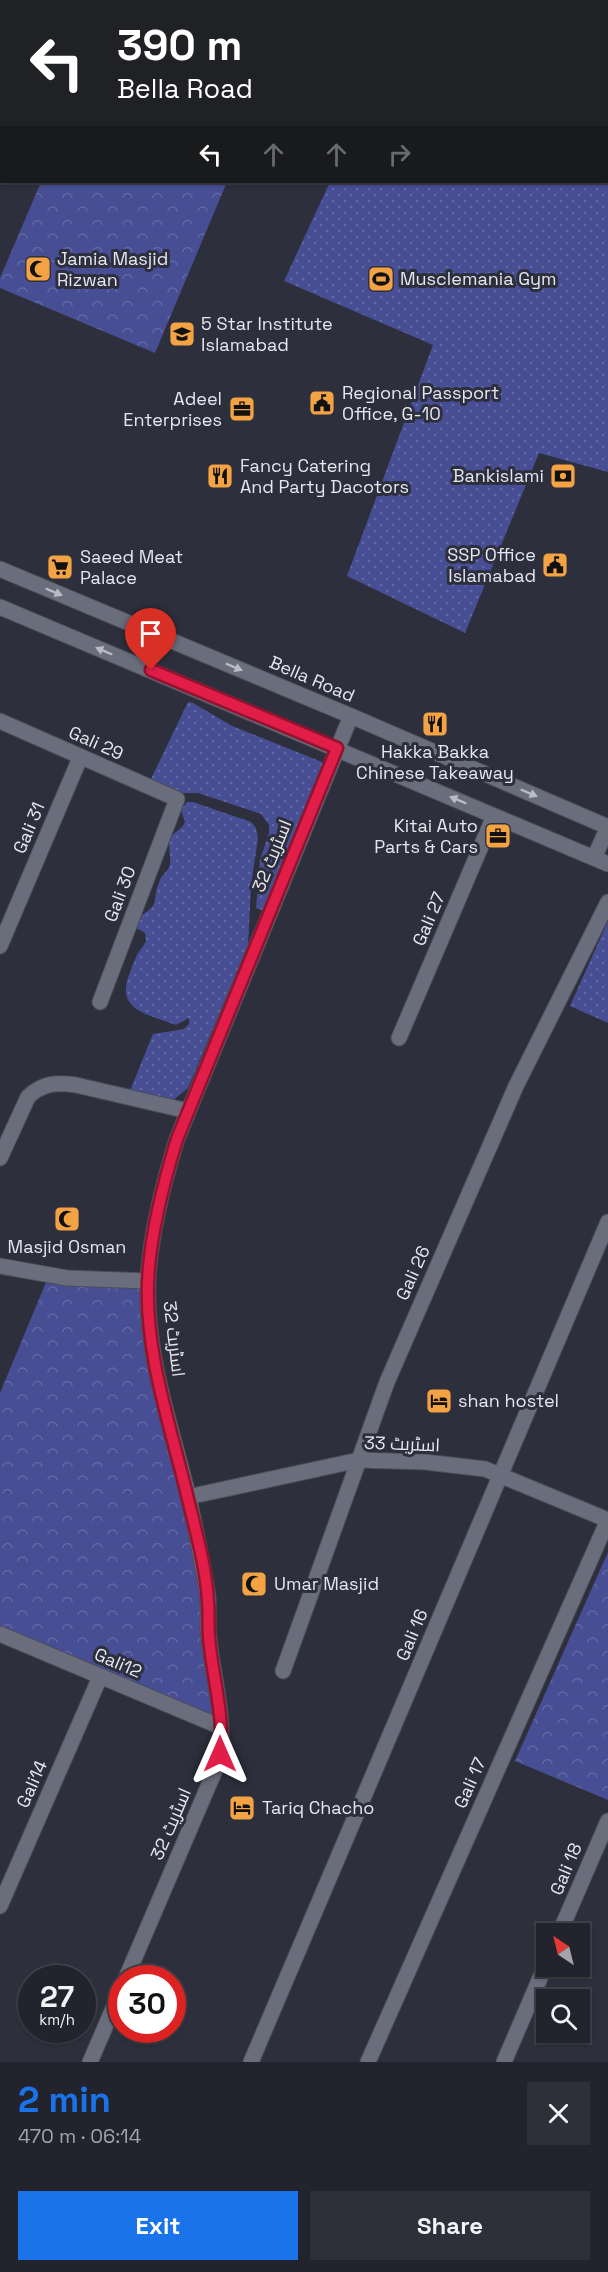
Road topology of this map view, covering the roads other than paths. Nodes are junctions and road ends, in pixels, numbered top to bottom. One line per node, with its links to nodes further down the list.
1 (0, 569): 3 (street, Bella Road, one-way to 3)
2 (0, 607): 5 (street, one-way to 2)
3 (351, 716): 5 (street, اسٹریٹ 32); 9 (street, Bella Road, one-way to 9)
4 (0, 721): 6 (street, Gali 29)
5 (337, 748): 8 (street, one-way to 5); 15 (street, اسٹریٹ 32)
6 (80, 758): 7 (street, Gali 29); 12 (street, Gali 31)
7 (177, 799): 13 (street, Gali 30)
8 (494, 816): 10 (street); 14 (street, Gali 27)
9 (608, 827): 10 (street)
10 (601, 861)
11 (608, 902): 20 (street, Gali 26)
12 (0, 946)
13 (100, 1002)
14 (399, 1038)
15 (188, 1111): 16 (street); 19 (street, اسٹریٹ 32)
16 (0, 1158)
17 (608, 1222): 21 (street, Gali 16)
18 (0, 1266): 19 (street)
19 (148, 1281): 22 (street, اسٹریٹ 32)
20 (359, 1460): 21 (street, اسٹریٹ 33); 22 (street, اسٹریٹ 33); 25 (street, Gali 26)
21 (501, 1476): 23 (street, اسٹریٹ 33); 35 (street, Gali 16)
22 (188, 1497): 27 (street, اسٹریٹ 32)
23 (608, 1520): 36 (street, Gali 17)
24 (0, 1634): 26 (street, Gali12)
25 (283, 1671)
26 (100, 1677): 27 (street, Gali12); 29 (street, Gali14)
27 (221, 1727): 31 (street, اسٹریٹ 32)
28 (608, 1821): 30 (street, Gali 18)
29 (0, 1906)
30 (564, 1923)
31 (132, 1965)
32 (540, 1977): 37 (street)
33 (108, 2020): 34 (street)
34 (90, 2062)
35 (252, 2062)
36 (368, 2062)
37 (504, 2062)

